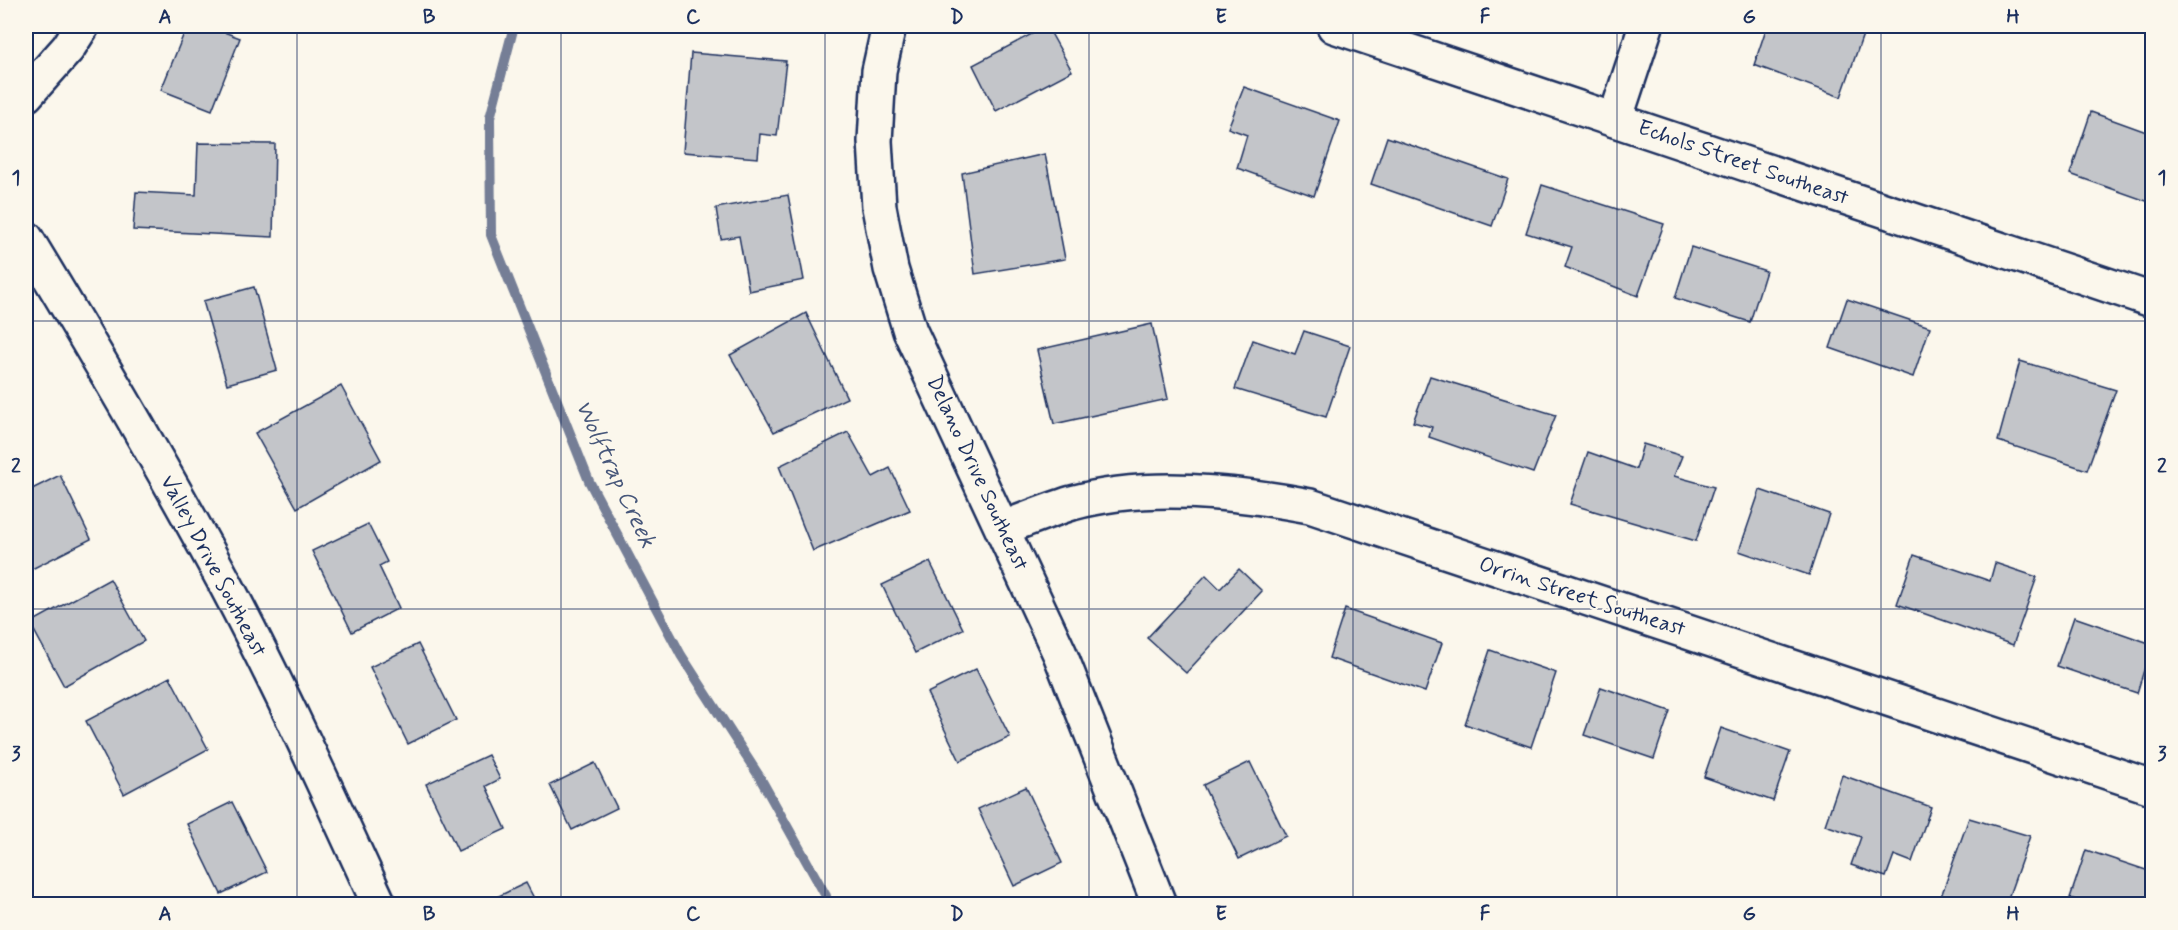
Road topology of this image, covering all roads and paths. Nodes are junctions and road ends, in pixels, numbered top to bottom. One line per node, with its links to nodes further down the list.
1 (82, 26): 5 (street)
2 (889, 26): 9 (street, Delano Drive Southeast)
3 (1334, 26): 6 (street, Echols Street Southeast)
4 (1646, 26): 6 (street)
5 (26, 95)
6 (1615, 120): 8 (street, Echols Street Southeast)
7 (26, 238): 11 (street, Valley Drive Southeast)
8 (2152, 300)
9 (1003, 528): 10 (street, Orrin Street Southeast); 12 (street, Delano Drive Southeast)
10 (2152, 787)
11 (379, 904)
12 (1159, 904)

